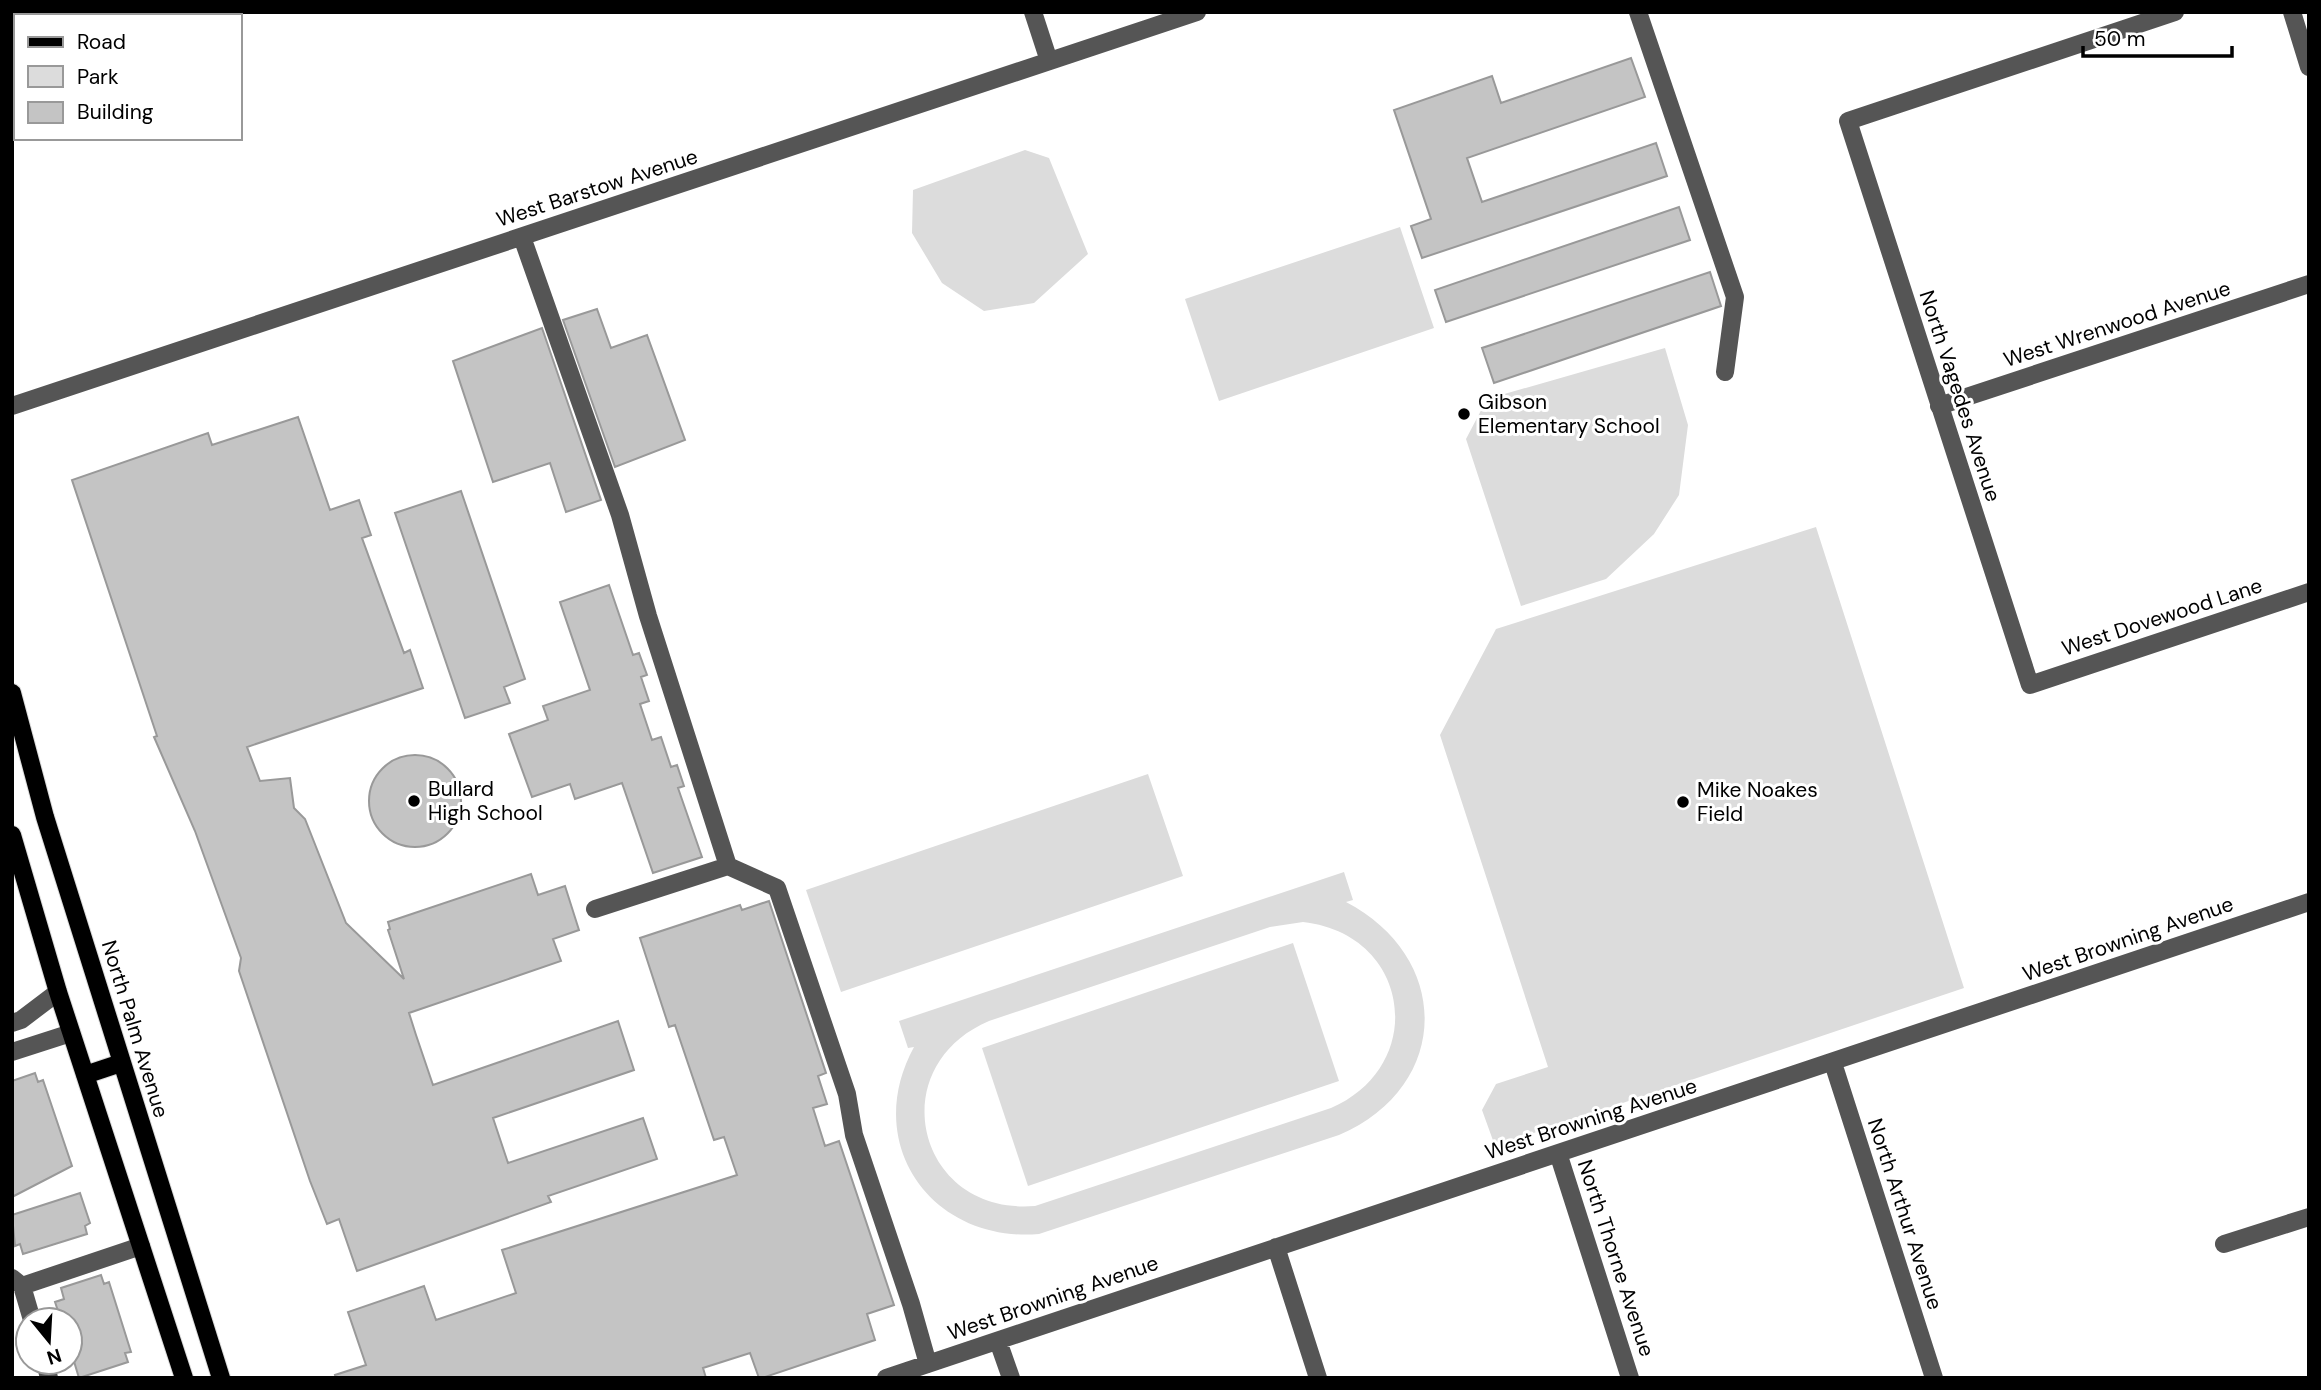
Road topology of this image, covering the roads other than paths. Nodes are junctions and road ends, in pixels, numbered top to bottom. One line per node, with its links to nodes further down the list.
1 (1033, 12): 7 (street)
2 (1196, 12): 7 (street, West Barstow Avenue)
3 (1638, 12): 11 (street)
4 (2175, 12): 13 (street, North Vagedes Avenue)
5 (2292, 12): 6 (street)
6 (2304, 34): 8 (street)
7 (1049, 61): 9 (street, West Barstow Avenue)
8 (2309, 67)
9 (522, 237): 12 (street, West Barstow Avenue); 18 (street)
10 (2309, 284): 13 (street, West Wrenwood Avenue)
11 (1725, 372)
12 (12, 406)
13 (1939, 407): 15 (street, North Vagedes Avenue)
14 (2309, 592): 15 (street, West Dovewood Lane)
15 (2030, 685)
16 (12, 692): 25 (main road, North Palm Avenue)
17 (12, 835): 21 (main road)
18 (728, 866): 20 (street); 36 (street)
19 (2309, 902): 26 (street, West Browning Avenue)
20 (596, 909)
21 (58, 992): 22 (street); 23 (main road)
22 (12, 1023)
23 (71, 1033): 24 (street); 27 (main road)
24 (12, 1052)
25 (121, 1063): 27 (main road); 38 (main road, North Palm Avenue)
26 (1833, 1063): 28 (street, West Browning Avenue); 43 (street, North Arthur Avenue)
27 (85, 1075): 31 (main road)
28 (1558, 1153): 32 (street, West Browning Avenue); 42 (street, North Thorne Avenue)
29 (2309, 1217): 30 (street)
30 (2224, 1244)
31 (141, 1246): 33 (street); 37 (main road)
32 (1276, 1247): 35 (street, West Browning Avenue); 41 (street)
33 (17, 1282): 34 (street)
34 (26, 1306)
35 (999, 1341): 36 (street, West Browning Avenue); 40 (street)
36 (928, 1364): 39 (street, West Browning Avenue)
37 (184, 1378)
38 (221, 1378)
39 (886, 1378)
40 (1011, 1378)
41 (1318, 1378)
42 (1630, 1378)
43 (1934, 1378)

